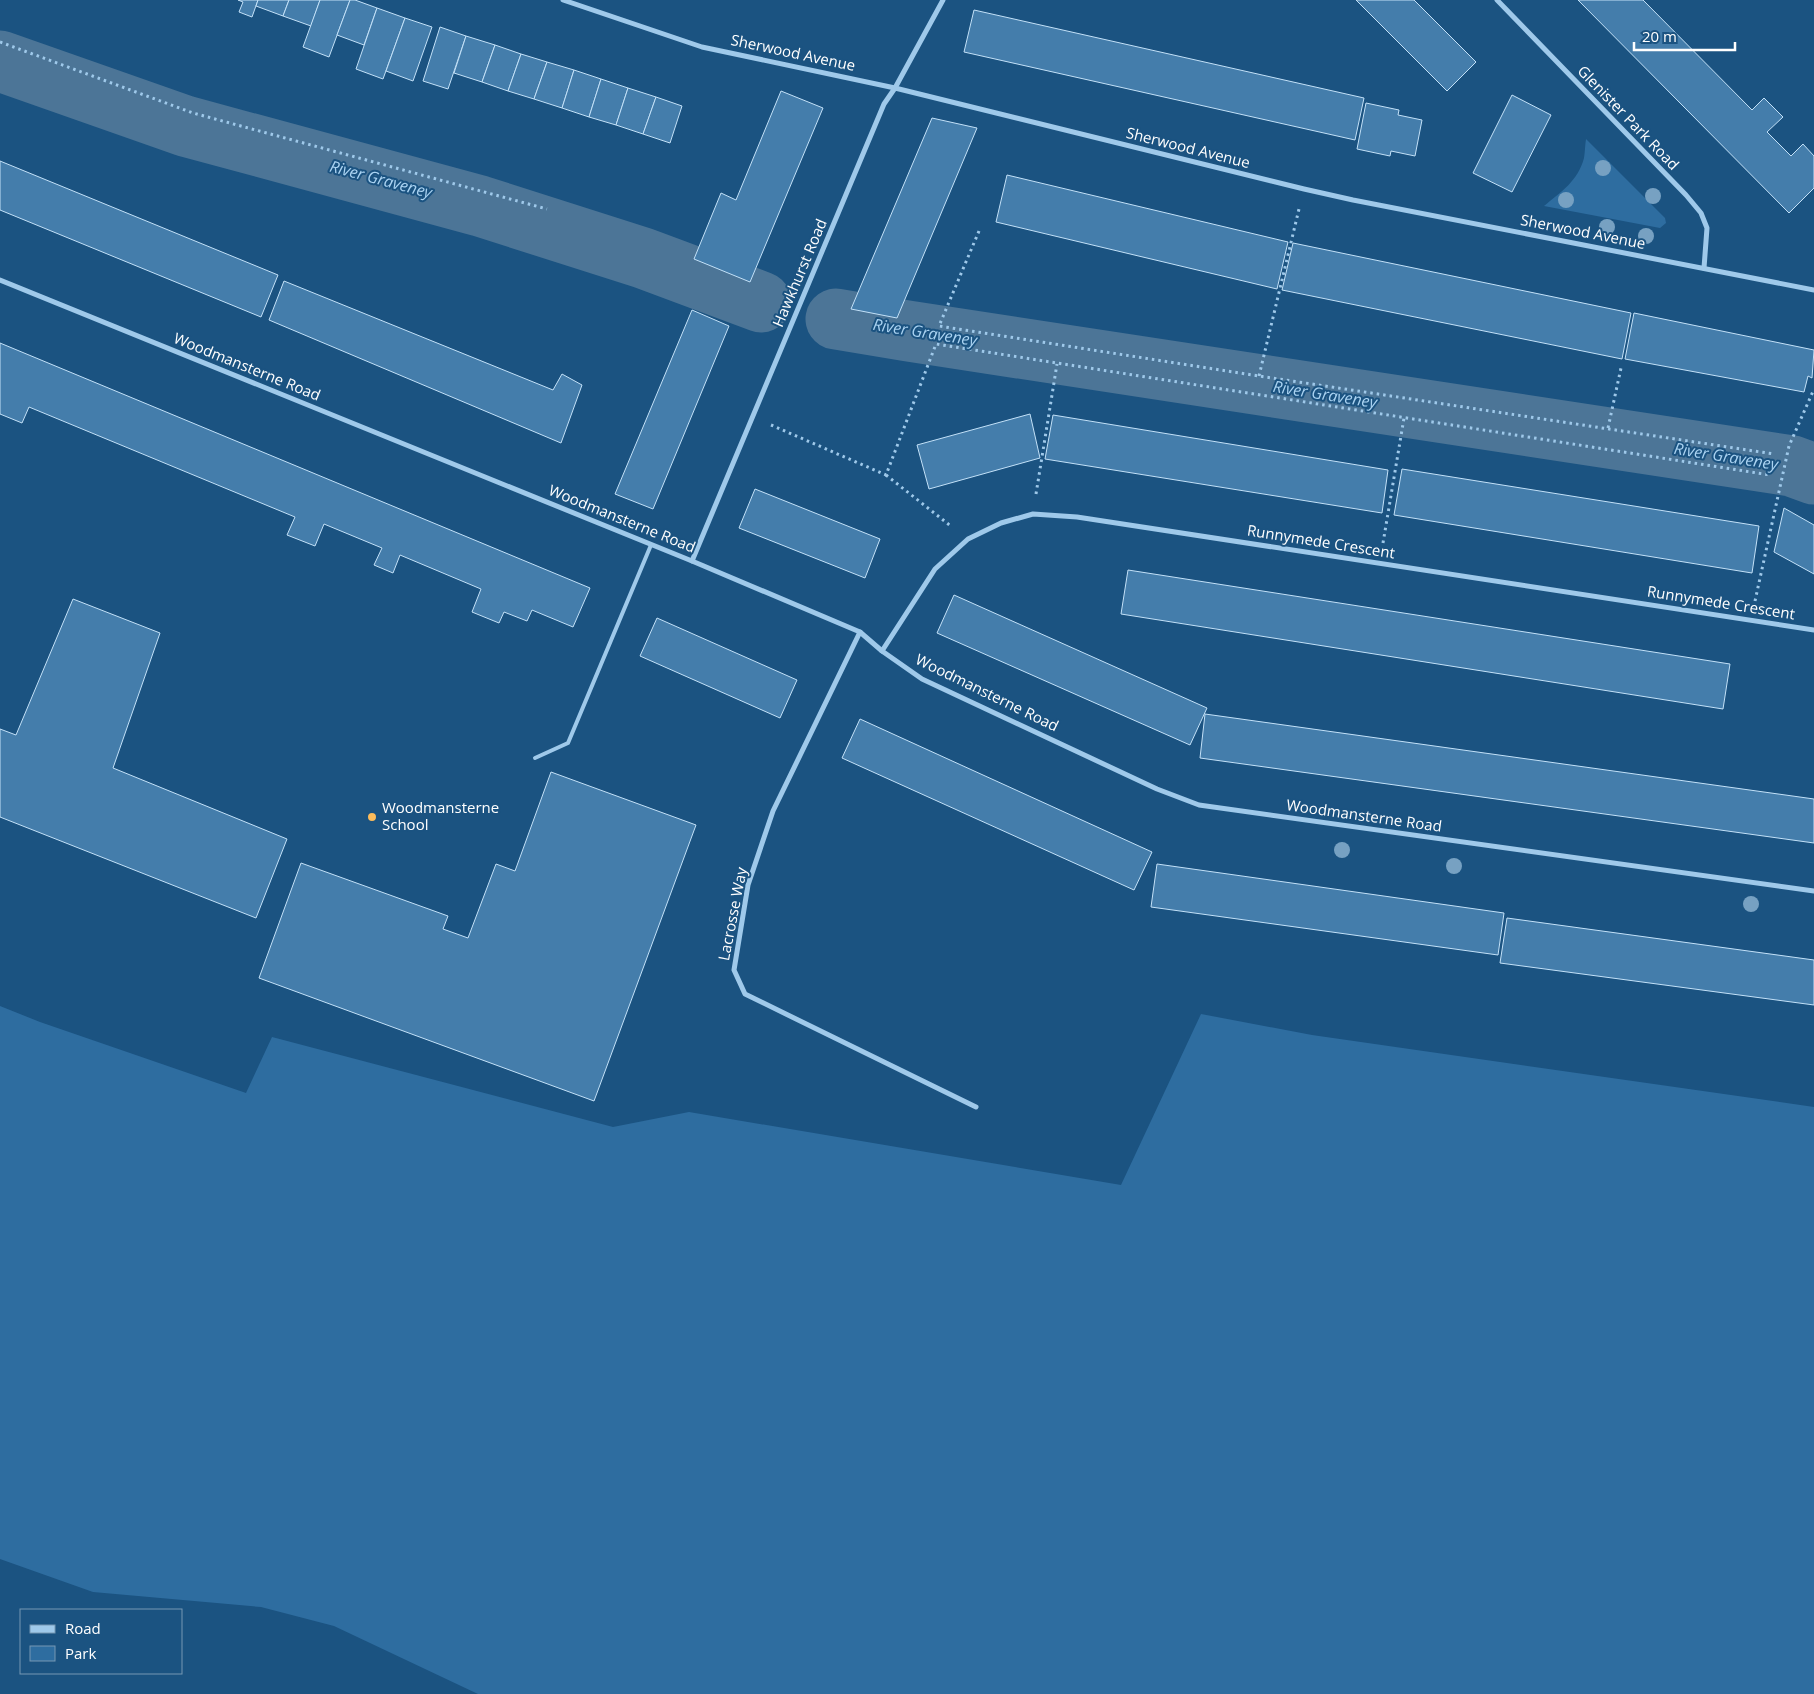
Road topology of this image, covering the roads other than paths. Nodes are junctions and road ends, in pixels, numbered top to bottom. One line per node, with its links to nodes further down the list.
1 (562, 0): 4 (street, Sherwood Avenue)
2 (943, 0): 4 (street, Hawkhurst Road)
3 (1498, 0): 5 (street, Glenister Park Road)
4 (895, 88): 5 (street, Sherwood Avenue); 9 (street, Hawkhurst Road)
5 (1704, 268): 7 (street, Sherwood Avenue)
6 (0, 280): 8 (street, Woodmansterne Road)
7 (1814, 290)
8 (651, 545): 9 (street, Woodmansterne Road); 13 (lane)
9 (692, 561): 11 (street, Woodmansterne Road)
10 (1814, 630): 12 (street, Runnymede Crescent)
11 (860, 632): 12 (street, Woodmansterne Road); 15 (street, Lacrosse Way)
12 (882, 651): 14 (street, Woodmansterne Road)
13 (535, 758)
14 (1814, 891)
15 (976, 1107)

